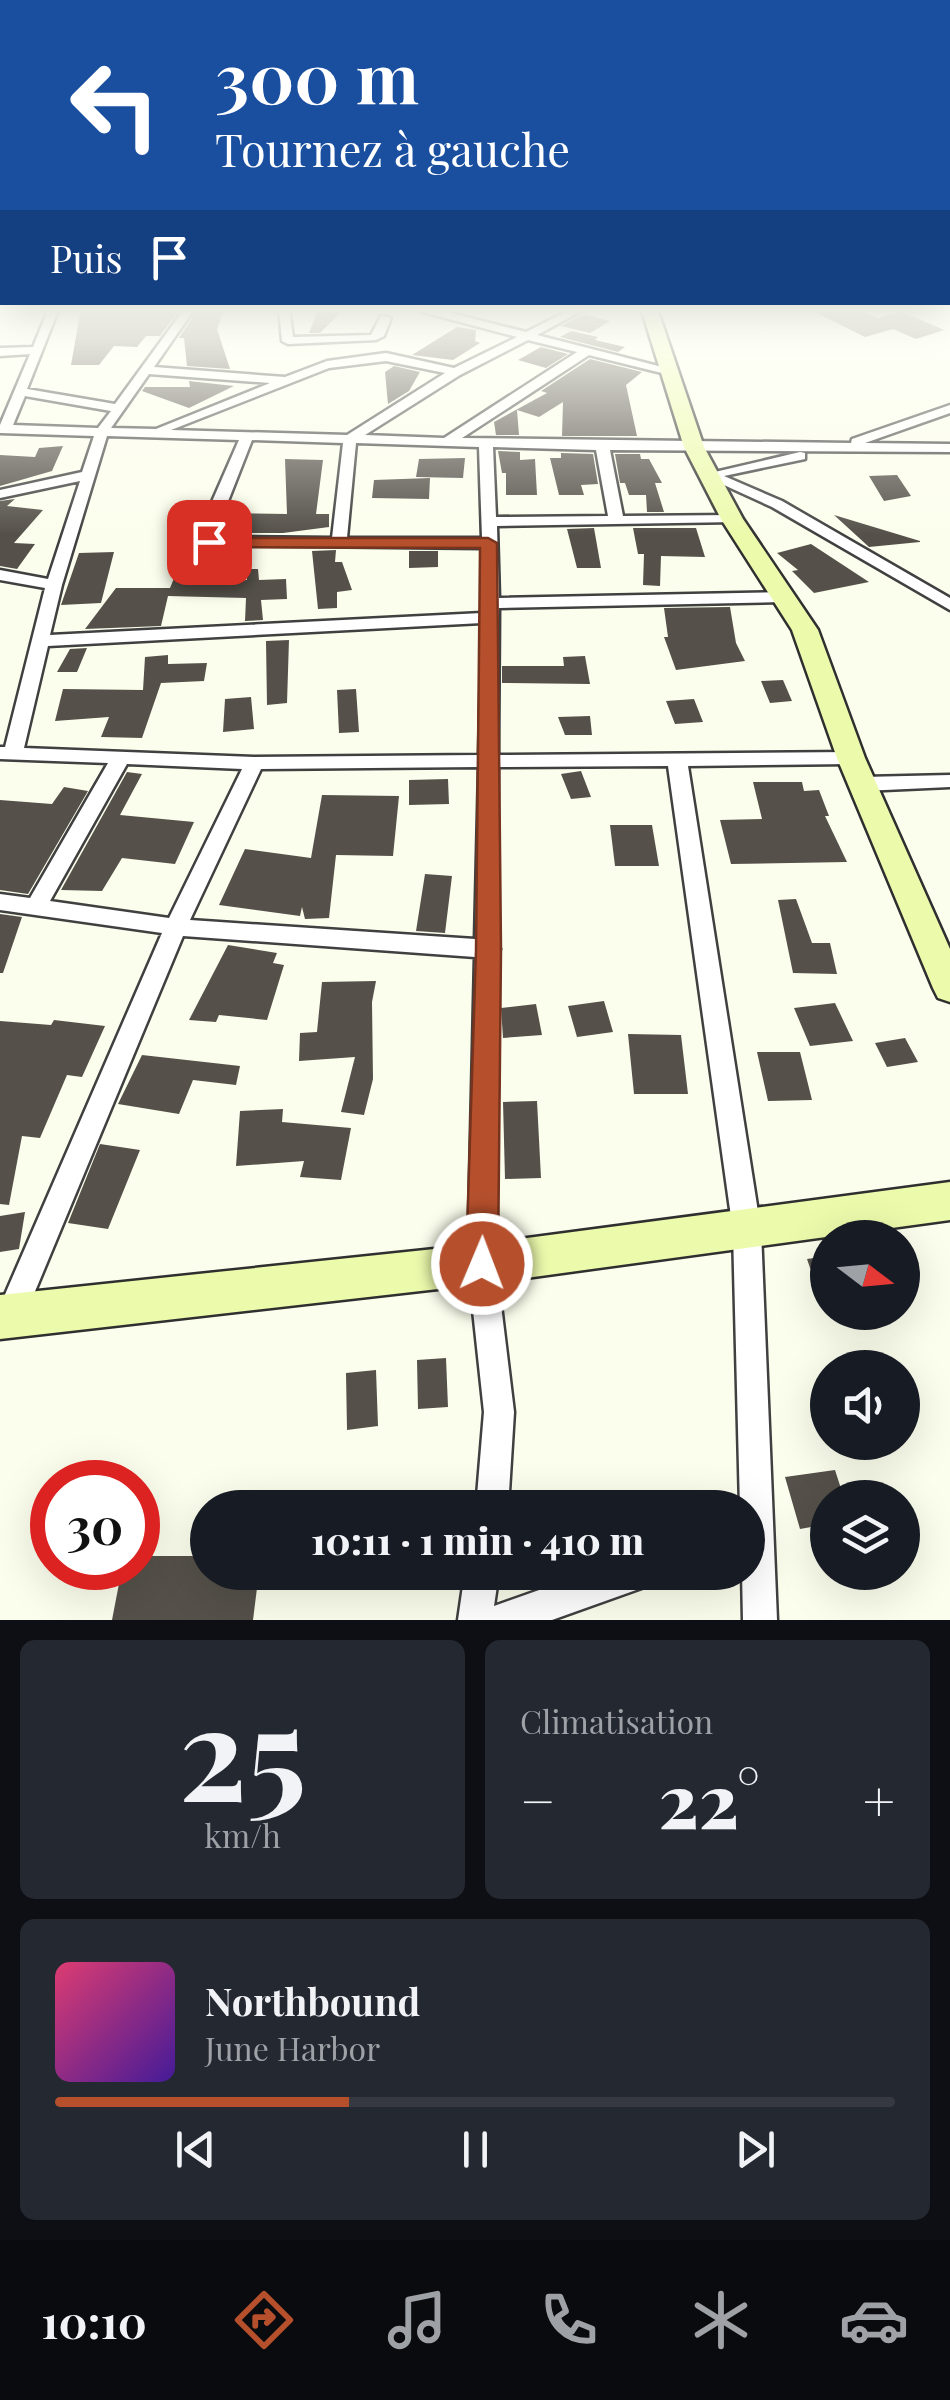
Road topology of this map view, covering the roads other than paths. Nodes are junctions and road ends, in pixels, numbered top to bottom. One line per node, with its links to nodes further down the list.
1 (25, 384): 7 (street)
2 (133, 384): 8 (street)
3 (272, 384): 12 (street)
4 (438, 384): 14 (street)
5 (538, 384): 15 (street)
6 (673, 384): 18 (main road)
7 (23, 392): 8 (street); 10 (street)
8 (116, 408): 11 (street)
9 (950, 409): 19 (street)
10 (3, 429): 11 (street)
11 (102, 432): 12 (street); 22 (street)
12 (149, 433): 13 (street)
13 (246, 436): 14 (street); 28 (street)
14 (350, 439): 15 (street); 28 (street)
15 (448, 442): 16 (street)
16 (486, 442): 17 (street); 26 (street)
17 (602, 446): 18 (street); 24 (street)
18 (694, 447): 19 (street); 21 (main road)
19 (840, 448): 20 (street); 21 (street)
20 (950, 448)
21 (709, 475): 25 (main road); 32 (street)
22 (89, 476): 23 (street); 30 (street)
23 (0, 494)
24 (616, 520): 25 (street); 26 (street)
25 (732, 520): 31 (main road)
26 (487, 522): 27 (street)
27 (488, 543): 28 (street); 33 (street)
28 (338, 544)
29 (0, 576): 30 (street)
30 (54, 585): 34 (street)
31 (784, 597): 33 (street); 37 (main road)
32 (950, 605)
33 (489, 610): 34 (street); 38 (street)
34 (42, 642): 35 (street)
35 (6, 753): 36 (street)
36 (121, 758): 40 (street); 44 (street)
37 (851, 758): 39 (street); 42 (main road)
38 (487, 759): 39 (street); 40 (street); 46 (street)
39 (677, 759): 49 (street)
40 (254, 763): 45 (street)
41 (950, 781): 42 (street)
42 (862, 784): 47 (main road)
43 (0, 902): 44 (street)
44 (36, 906): 45 (street)
45 (176, 926): 46 (street); 51 (street)
46 (488, 950): 50 (street)
47 (950, 988)
48 (950, 1201): 49 (main road)
49 (748, 1231): 50 (main road); 53 (street)
50 (482, 1264): 51 (main road); 52 (street)
51 (6, 1317)
52 (494, 1490)
53 (751, 1490)
54 (480, 1590): 57 (street)
55 (589, 1590): 58 (street)
56 (757, 1590): 59 (street)
57 (476, 1620)
58 (502, 1620)
59 (760, 1620)

